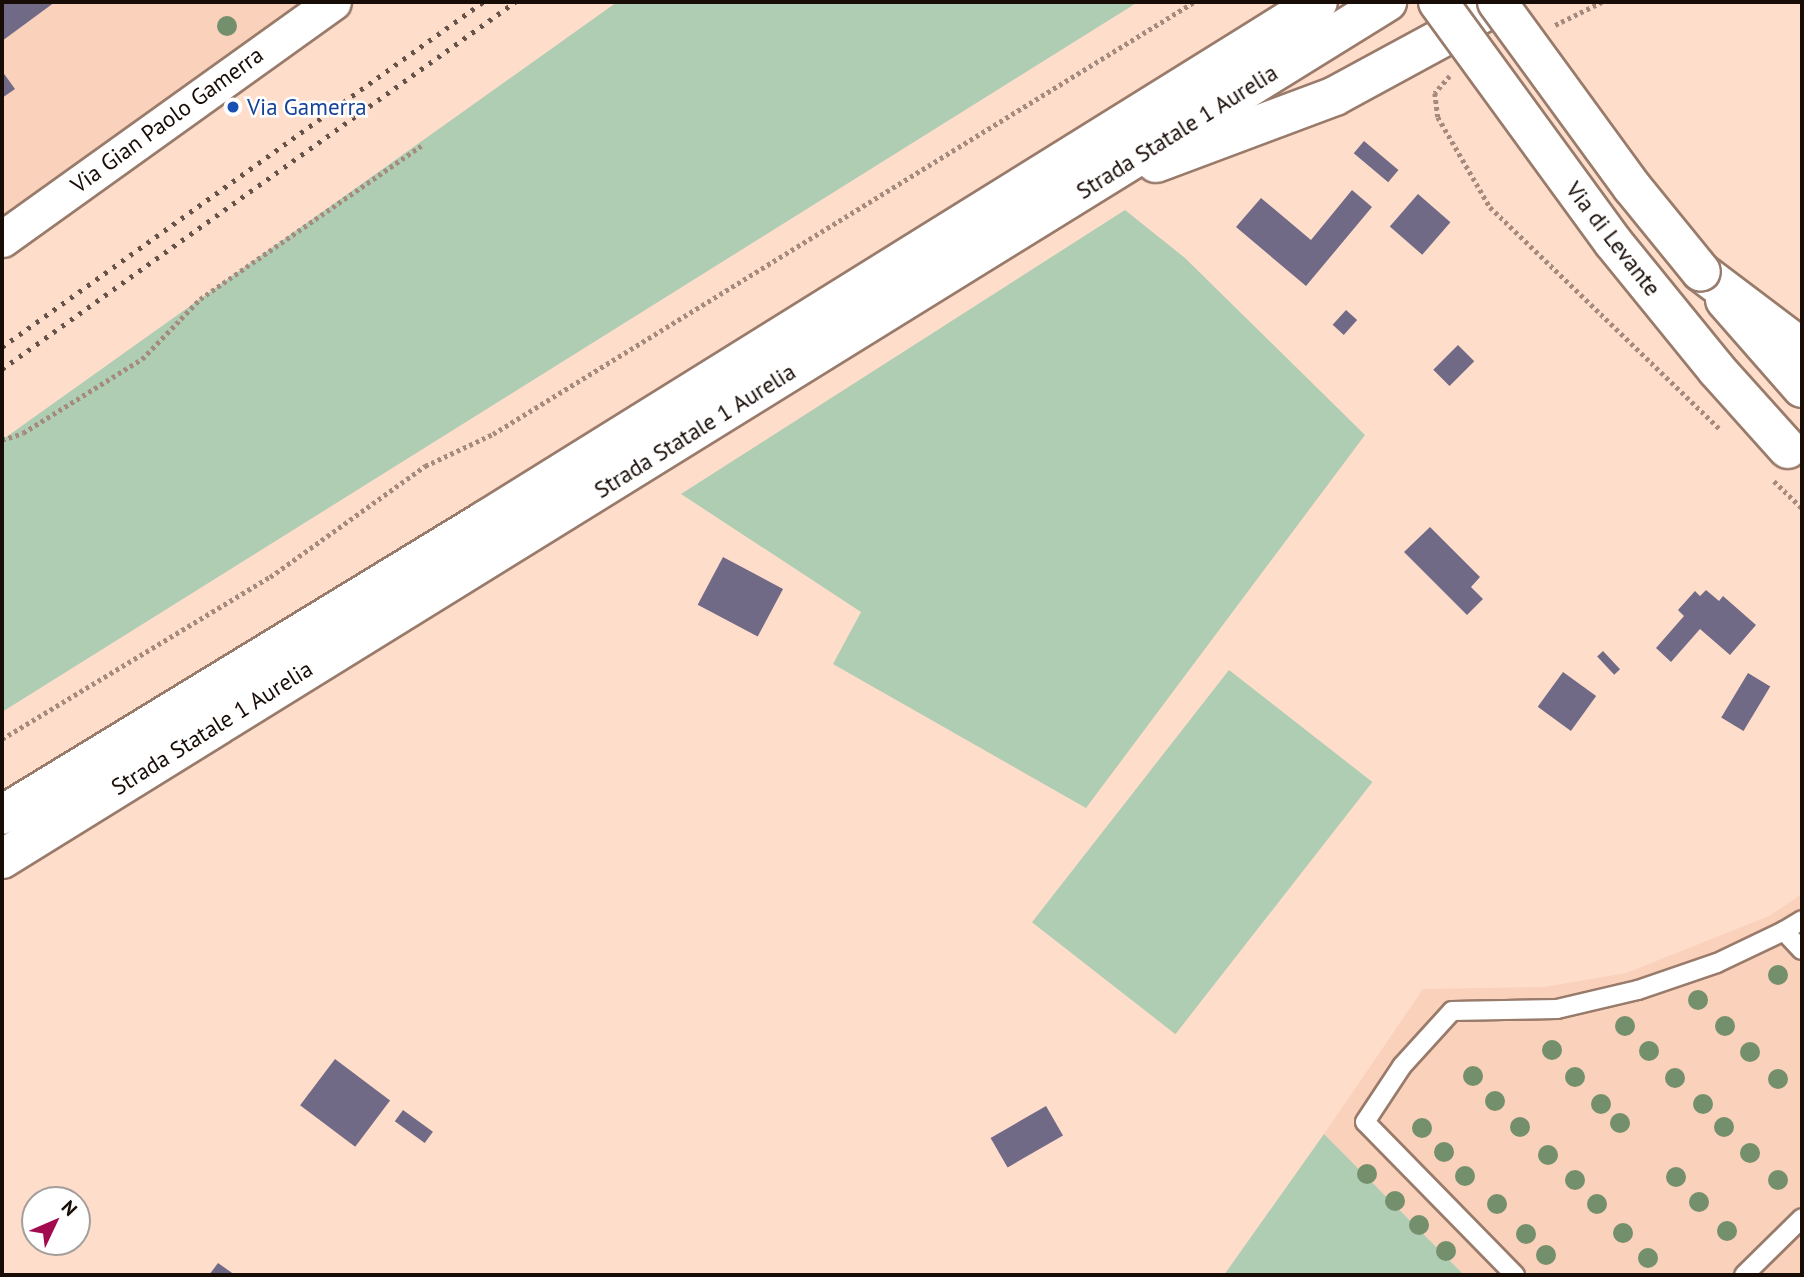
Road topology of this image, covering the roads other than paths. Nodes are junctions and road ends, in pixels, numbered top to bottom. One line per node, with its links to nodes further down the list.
1 (1318, 2): 13 (main road, Strada Statale 1 Aurelia)
2 (1387, 2): 7 (main road, Strada Statale 1 Aurelia)
3 (1438, 2): 12 (main road, Via di Levante, bridge)
4 (313, 7): 8 (street, Via Gian Paolo Gamerra)
5 (1485, 10): 9 (main road, Via di Levante, bridge)
6 (1440, 39): 7 (main road)
7 (1088, 188): 14 (main road, Strada Statale 1 Aurelia)
8 (2, 239)
9 (1701, 272): 10 (main road); 11 (main road, Via di Levante)
10 (1802, 348)
11 (1802, 388)
12 (1791, 462)
13 (2, 815)
14 (2, 859)
15 (1802, 920): 16 (lane)
16 (1784, 931): 17 (lane); 19 (lane)
17 (1802, 950)
18 (1802, 1218): 20 (lane)
19 (1515, 1275)
20 (1744, 1275)

